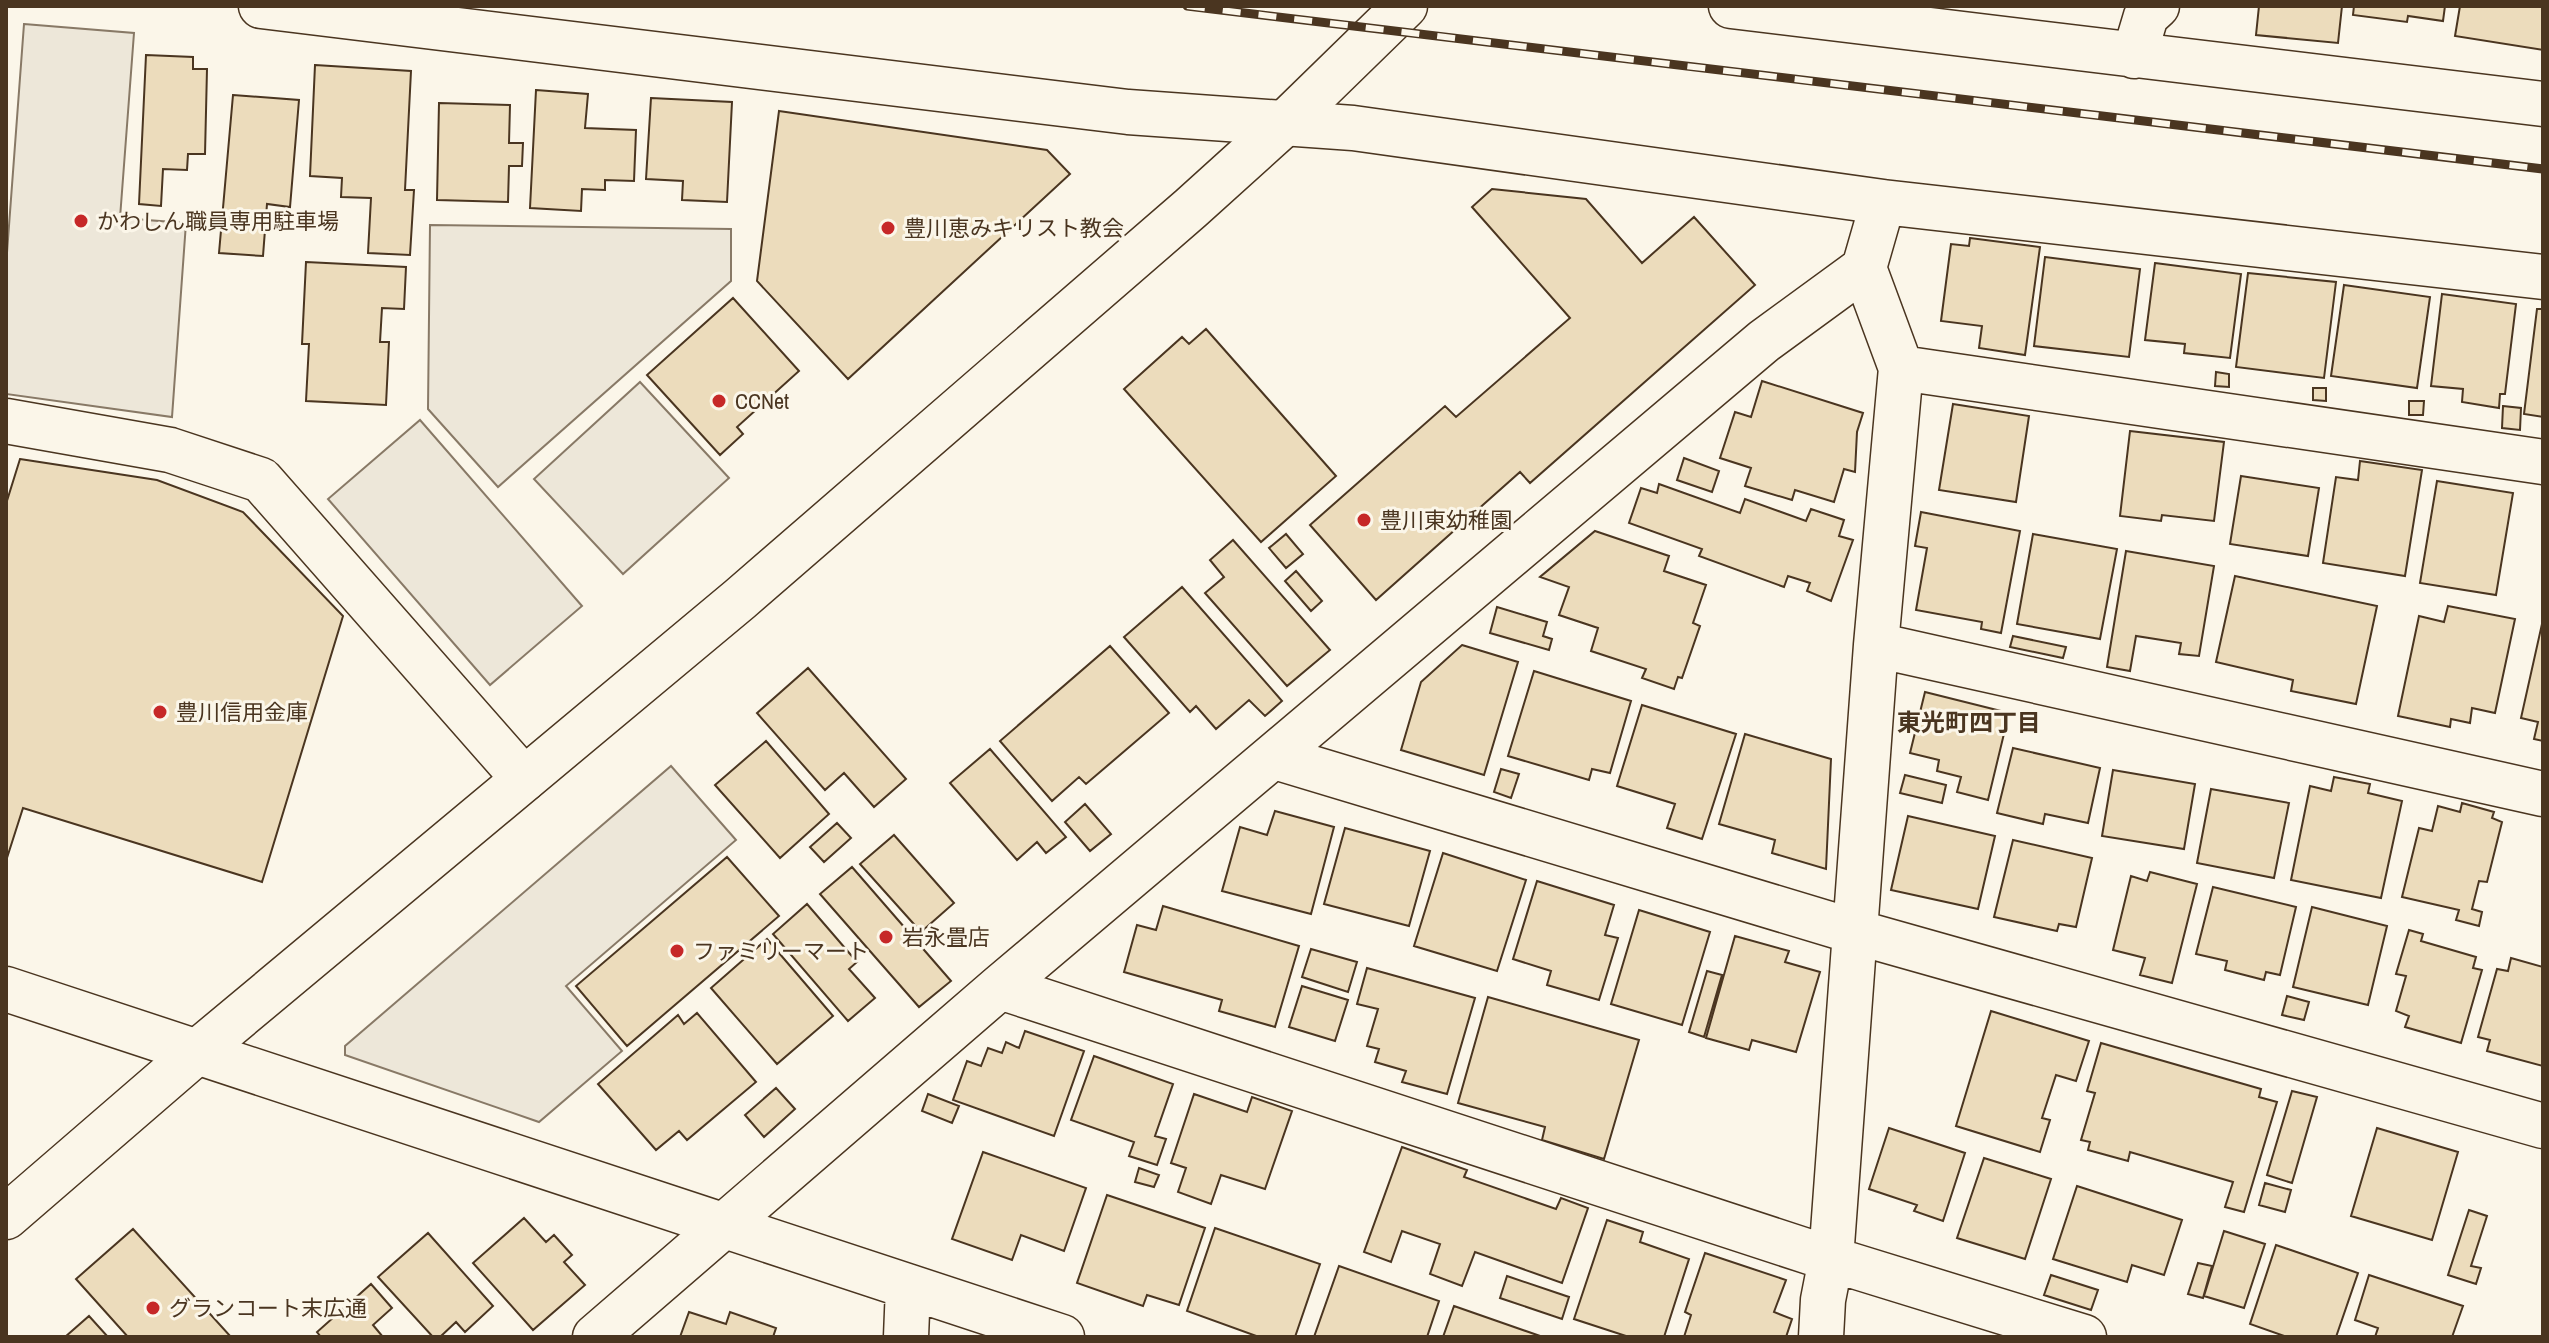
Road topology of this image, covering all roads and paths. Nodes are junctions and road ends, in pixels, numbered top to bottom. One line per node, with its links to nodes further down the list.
1 (261, 6): 7 (street)
2 (1405, 6): 7 (street)
3 (1731, 6): 5 (street)
4 (2157, 6): 5 (street)
5 (2134, 56): 6 (street)
6 (2543, 104)
7 (1285, 123): 8 (street); 16 (street)
8 (1883, 202): 9 (street); 10 (street)
9 (1864, 268): 11 (street); 15 (street)
10 (2543, 277)
11 (1901, 368): 13 (street); 14 (street)
12 (6, 421): 16 (street)
13 (2543, 462)
14 (1876, 645): 17 (street); 18 (street)
15 (1275, 757): 18 (street); 19 (street)
16 (524, 779): 21 (street)
17 (2543, 794)
18 (1856, 932): 22 (street); 25 (street)
19 (1000, 987): 24 (street); 25 (street)
20 (6, 989): 21 (street)
21 (197, 1052): 23 (street); 24 (street)
22 (2543, 1126)
23 (6, 1217)
24 (726, 1224): 26 (street); 27 (street)
25 (1831, 1259): 30 (street); 31 (street)
26 (908, 1287): 28 (street); 29 (street)
27 (595, 1337)
28 (906, 1337)
29 (1062, 1337)
30 (1821, 1337)
31 (2084, 1337)

